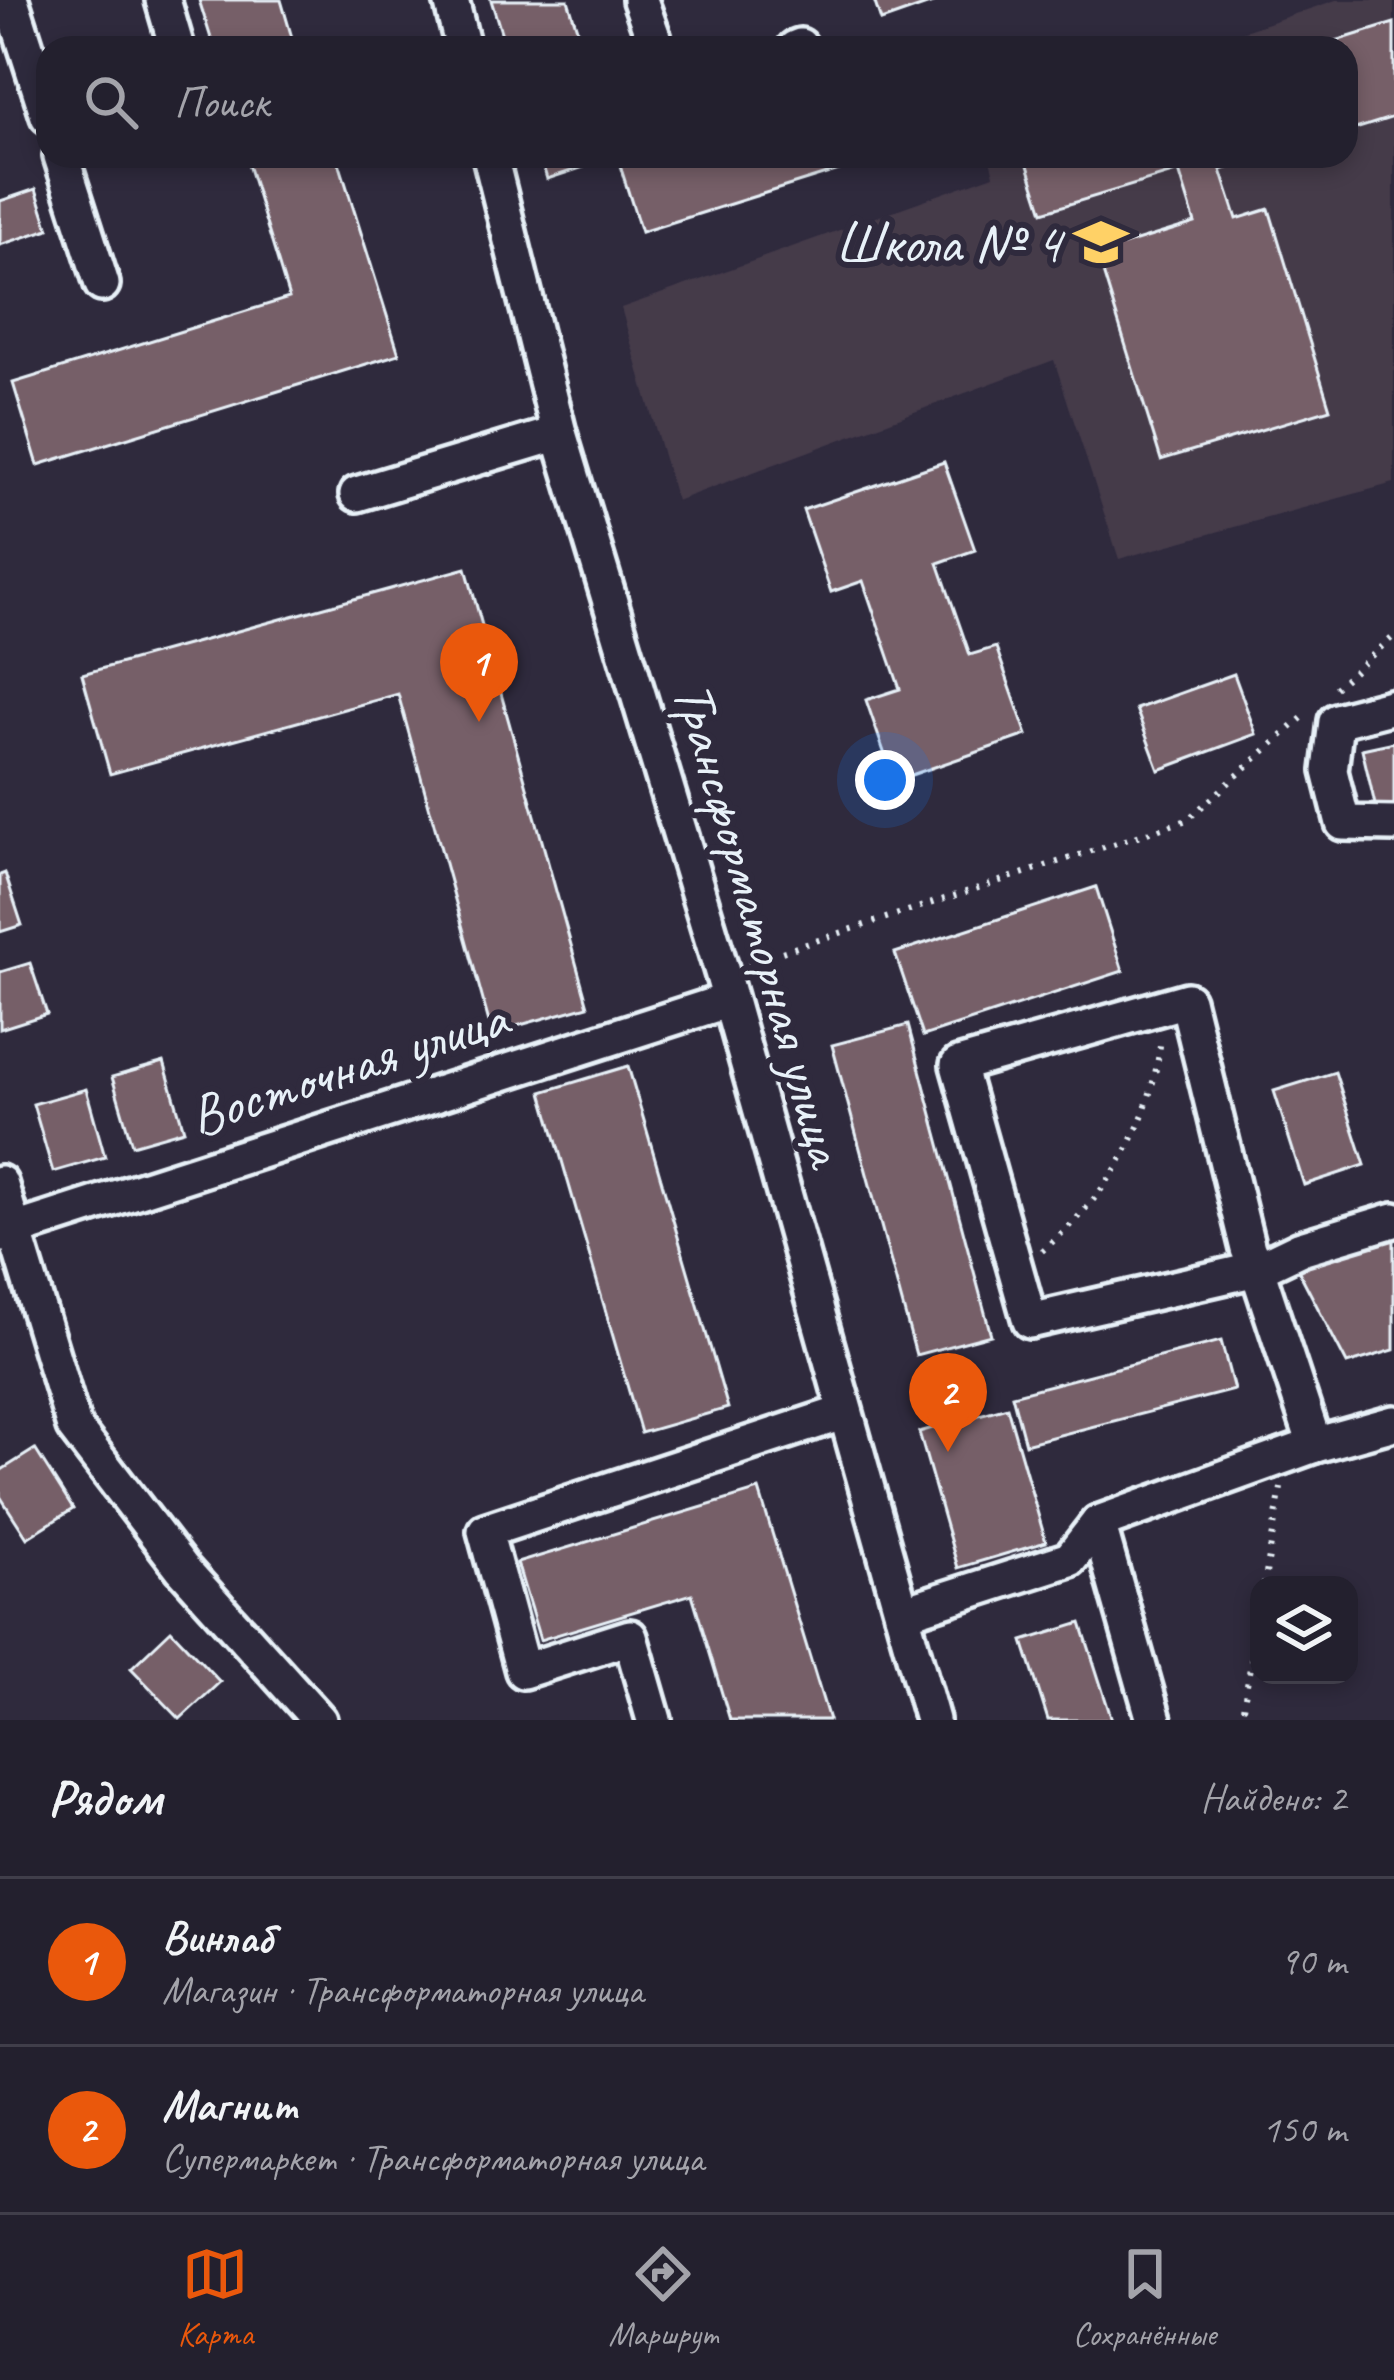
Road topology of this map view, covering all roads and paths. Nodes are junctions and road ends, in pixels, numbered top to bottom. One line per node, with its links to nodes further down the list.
1 (10, 0): 8 (street)
2 (163, 0): 5 (street)
3 (451, 0): 6 (street)
4 (640, 0): 7 (street)
5 (174, 36)
6 (460, 36)
7 (653, 36)
8 (36, 79)
9 (65, 168): 11 (street)
10 (493, 168): 12 (street, Трансформаторная улица)
11 (103, 284)
12 (559, 433): 13 (street); 19 (street, Трансформаторная улица)
13 (357, 494)
14 (1394, 636): 15 (path)
15 (1325, 697)
16 (1394, 706): 18 (street)
17 (1308, 712): 19 (path)
18 (1394, 824)
19 (725, 986): 23 (street, Восточная улица); 26 (street, Трансформаторная улица)
20 (1168, 1005): 24 (street); 25 (path); 25 (street)
21 (0, 1183): 23 (street)
22 (1394, 1220): 24 (street)
23 (7, 1233): 33 (street)
24 (1257, 1269): 25 (street); 28 (street)
25 (1016, 1273)
26 (845, 1412): 31 (street, Трансформаторная улица); 34 (street)
27 (1394, 1423): 28 (street)
28 (1300, 1450): 29 (street); 30 (path)
29 (1098, 1523): 31 (street); 36 (street)
30 (1266, 1576)
31 (902, 1612): 35 (street, Трансформаторная улица)
32 (1250, 1667): 37 (path)
33 (319, 1720)
34 (654, 1720)
35 (932, 1720)
36 (1154, 1720)
37 (1241, 1720)

